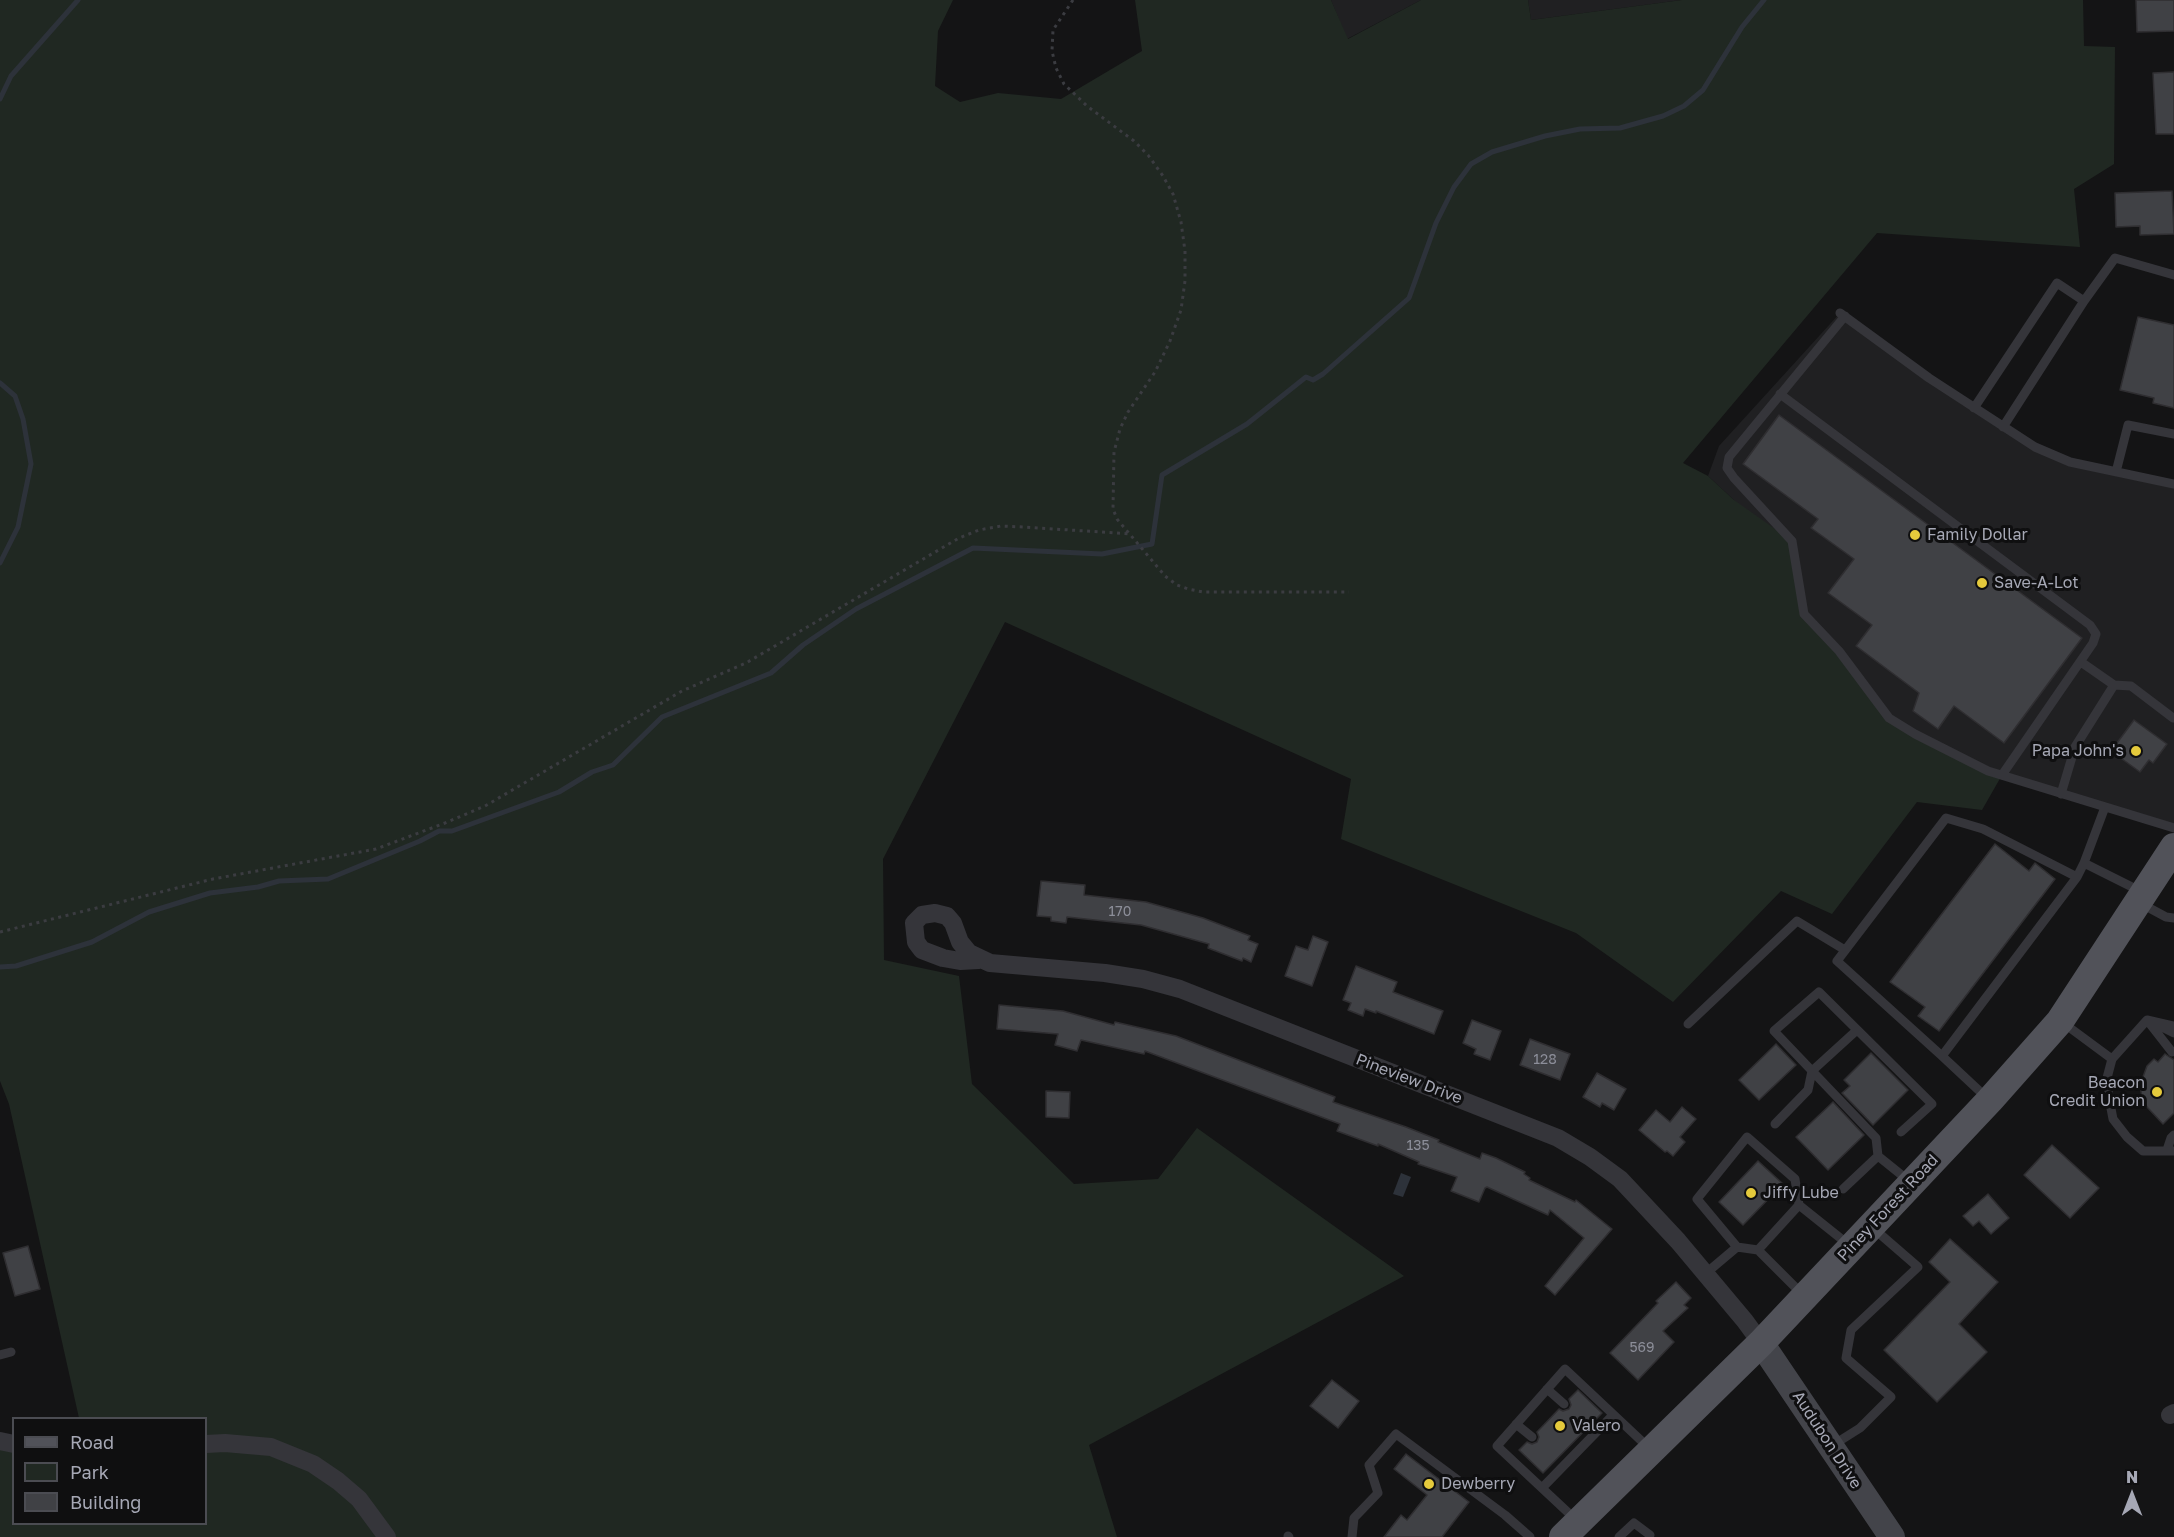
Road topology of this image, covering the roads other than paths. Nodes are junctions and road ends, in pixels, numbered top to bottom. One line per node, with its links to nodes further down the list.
1 (2174, 275): 2 (lane)
2 (2084, 301): 4 (lane); 5 (lane)
3 (1780, 394): 4 (lane); 9 (lane); 12 (lane)
4 (1974, 408): 5 (lane)
5 (2002, 427): 7 (lane)
6 (2174, 434): 7 (lane)
7 (2116, 472): 8 (lane)
8 (2174, 484)
9 (2081, 662): 10 (lane); 12 (lane)
10 (2114, 685): 11 (lane); 13 (lane)
11 (2173, 718)
12 (2002, 775): 13 (lane)
13 (2061, 794): 14 (lane)
14 (2105, 807): 15 (lane); 16 (lane)
15 (2174, 843): 18 (main road, Piney Forest Road)
16 (2084, 863): 17 (lane); 18 (lane)
17 (2077, 877): 20 (lane); 29 (lane)
18 (2141, 898): 19 (lane); 23 (main road, Piney Forest Road)
19 (2174, 918)
20 (1845, 950): 24 (lane); 29 (lane)
21 (979, 960): 45 (street, Pineview Drive)
22 (2147, 1020): 25 (lane); 27 (lane); 28 (lane); 30 (lane)
23 (2060, 1021): 30 (lane); 32 (main road, Piney Forest Road)
24 (1688, 1024)
25 (2174, 1026)
26 (1857, 1030): 31 (lane); 31 (lane); 34 (lane)
27 (2174, 1033)
28 (2173, 1047)
29 (1942, 1056): 32 (lane)
30 (2112, 1059): 36 (lane)
31 (1812, 1071): 33 (lane); 37 (lane)
32 (1990, 1100): 38 (main road, Piney Forest Road)
33 (1774, 1124)
34 (1901, 1132)
35 (2174, 1135): 36 (lane)
36 (2172, 1148)
37 (1878, 1156): 38 (lane); 39 (lane)
38 (1911, 1182): 41 (main road, Piney Forest Road)
39 (1843, 1189)
40 (1799, 1205): 42 (lane); 43 (lane); 44 (lane)
41 (1870, 1226): 43 (main road, Piney Forest Road); 56 (lane)
42 (1737, 1247): 44 (lane); 45 (lane)
43 (1851, 1247): 46 (main road, Piney Forest Road)
44 (1758, 1250): 46 (lane)
45 (1705, 1274): 47 (street, Pineview Drive)
46 (1804, 1297): 47 (main road, Piney Forest Road)
47 (1761, 1343): 56 (street, Audubon Drive); 57 (main road, Piney Forest Road)
48 (11, 1352): 49 (lane)
49 (0, 1355)
50 (1547, 1389): 51 (lane); 52 (lane); 53 (lane)
51 (1564, 1404)
52 (1613, 1414): 57 (lane); 58 (lane)
53 (1516, 1424): 54 (lane); 58 (lane)
54 (1532, 1437)
55 (207, 1444): 61 (street)
56 (1831, 1446): 65 (street, Audubon Drive)
57 (1651, 1450): 59 (main road, Piney Forest Road)
58 (1542, 1488): 59 (lane)
59 (1570, 1529)
60 (1650, 1535): 64 (lane)
61 (387, 1537)
62 (1352, 1537): 63 (lane)
63 (1530, 1537)
64 (1619, 1537)
65 (1892, 1537)

